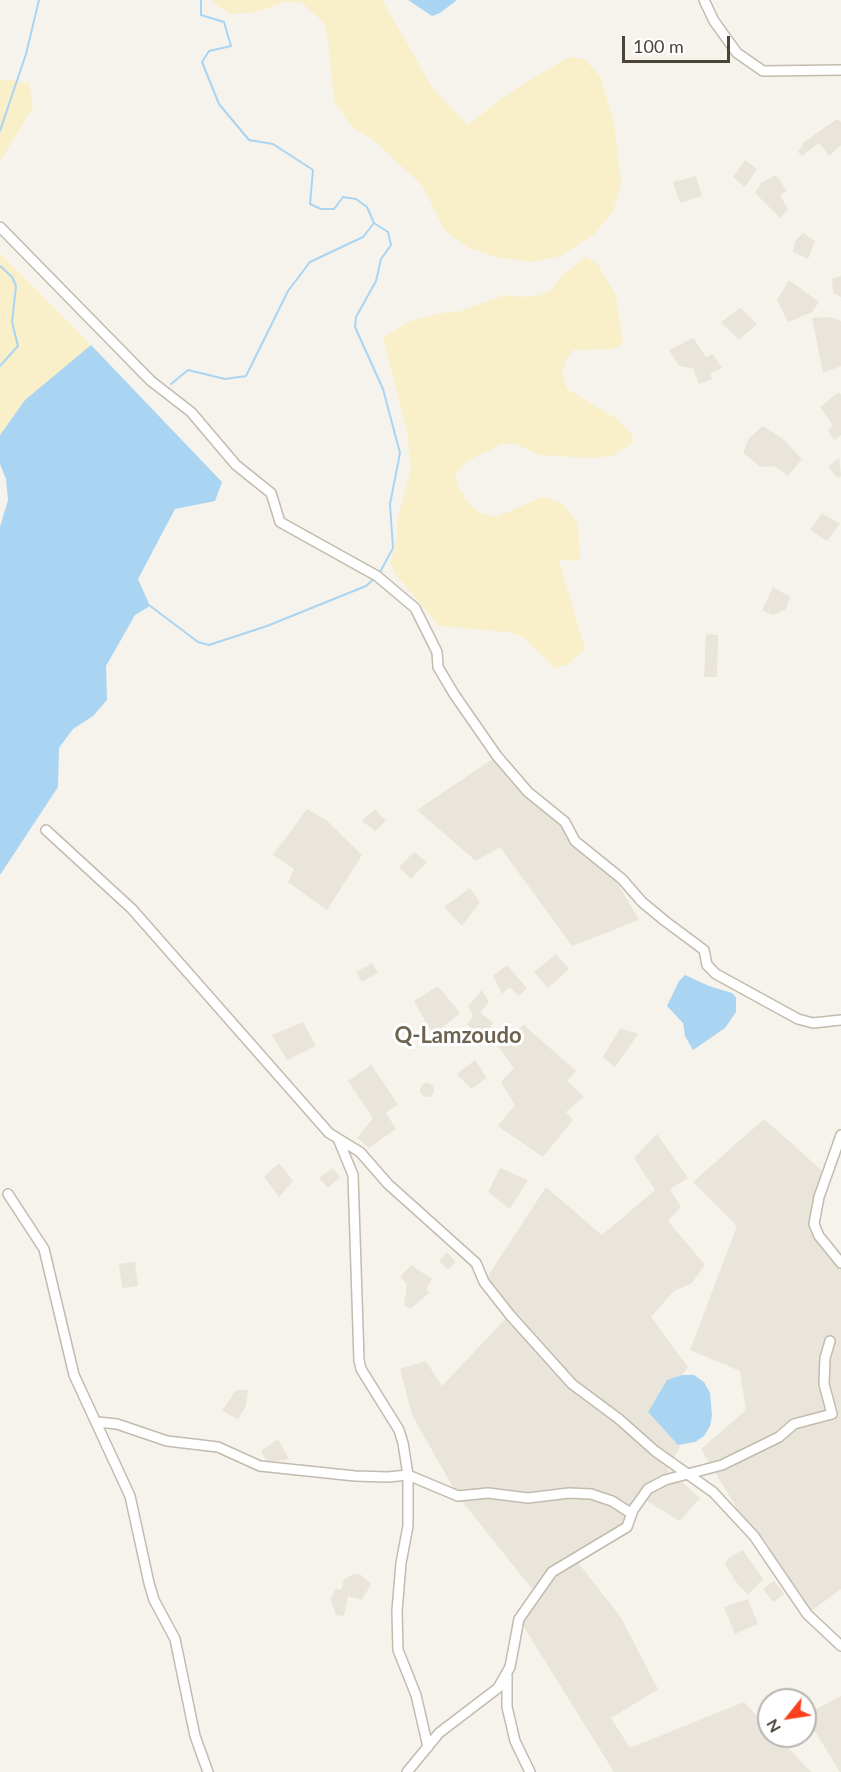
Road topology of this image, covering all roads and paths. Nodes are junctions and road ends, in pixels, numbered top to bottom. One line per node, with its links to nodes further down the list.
1 (704, 0): 2 (street)
2 (841, 70)
3 (0, 227): 5 (street)
4 (45, 830): 7 (street)
5 (841, 1020)
6 (841, 1135): 9 (street)
7 (339, 1141): 12 (street); 13 (street)
8 (8, 1194): 11 (street)
9 (841, 1263)
10 (830, 1341): 12 (street)
11 (97, 1422): 13 (street); 18 (street)
12 (686, 1474): 14 (street); 15 (street)
13 (408, 1475): 14 (street); 17 (street)
14 (633, 1510): 16 (street)
15 (841, 1646)
16 (507, 1673): 17 (street); 20 (street)
17 (428, 1747): 19 (street)
18 (208, 1772)
19 (407, 1772)
20 (530, 1772)

